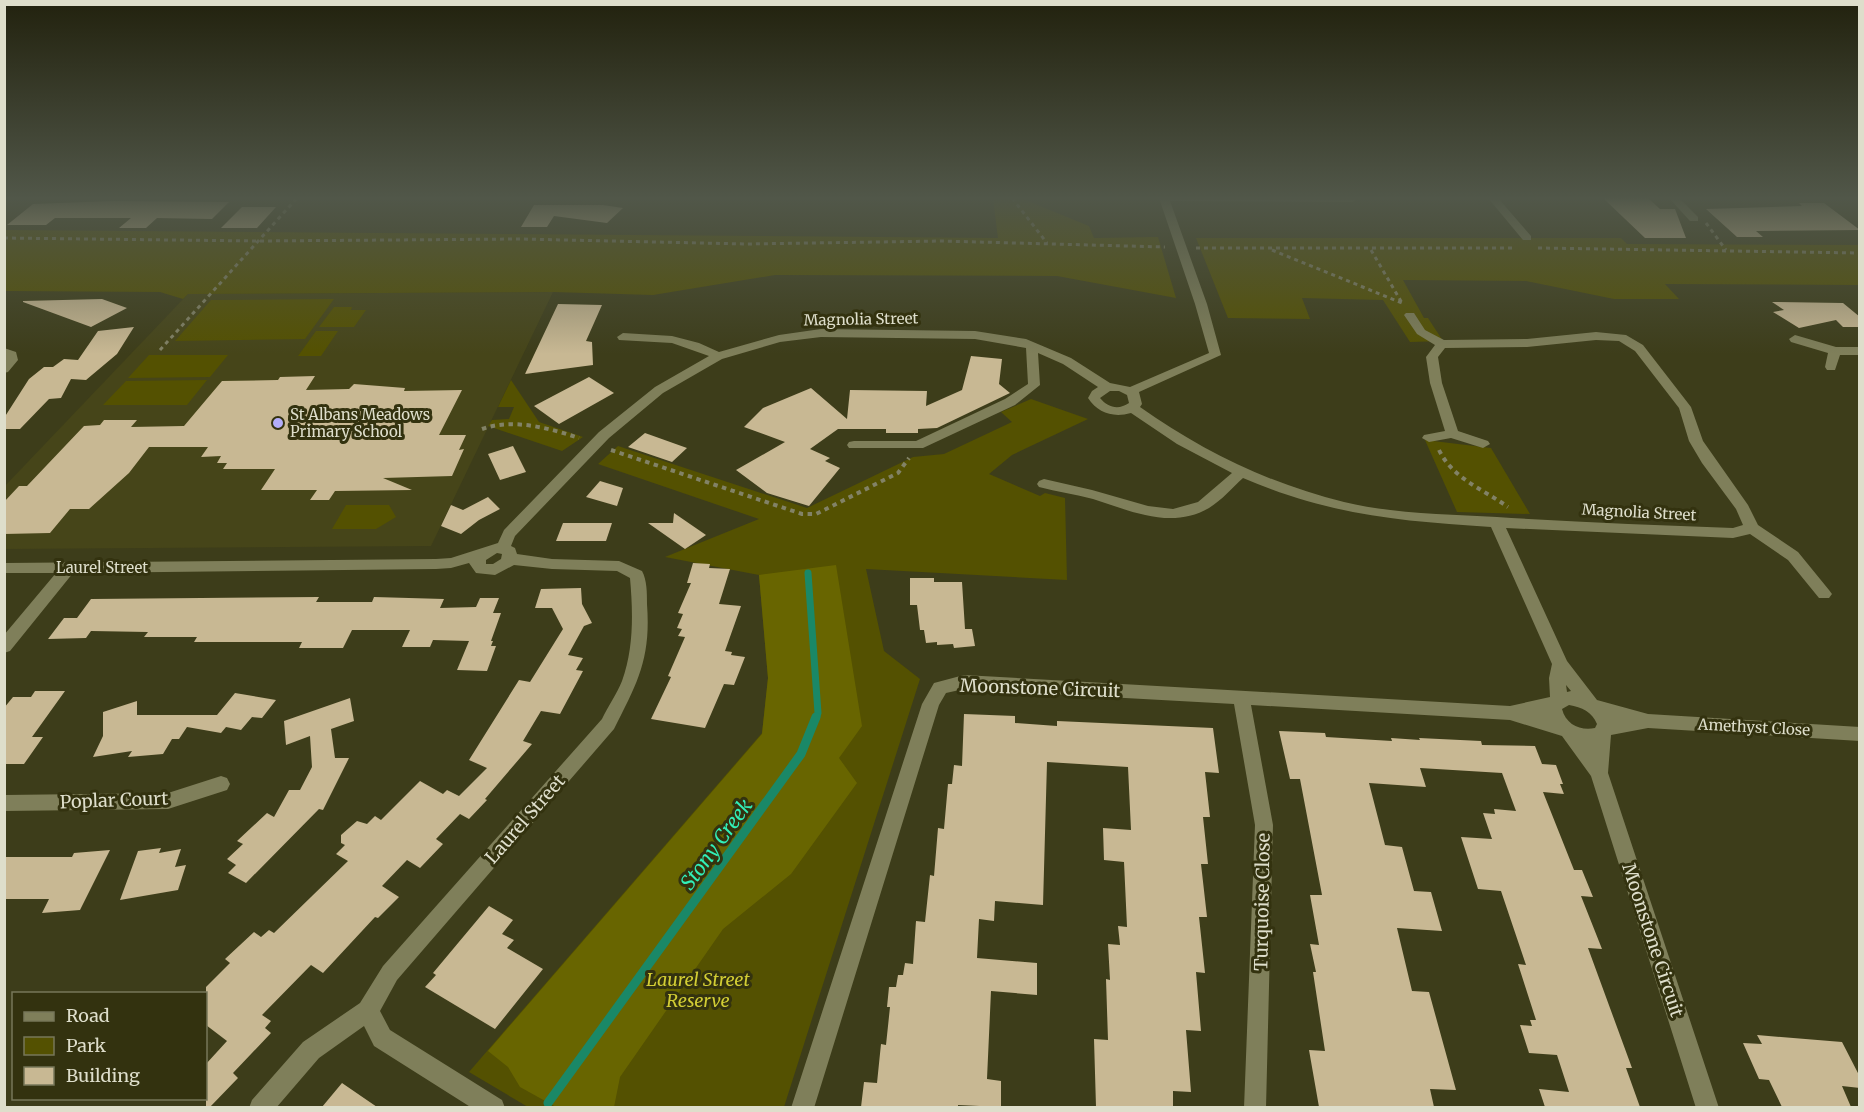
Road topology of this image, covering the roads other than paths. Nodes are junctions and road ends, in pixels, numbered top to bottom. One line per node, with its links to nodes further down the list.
1 (1182, 250): 14 (street)
2 (1410, 315): 5 (street)
3 (623, 337): 10 (street)
4 (1795, 339): 8 (street)
5 (1442, 344): 16 (street); 23 (street)
6 (1032, 346): 10 (street, Magnolia Street); 13 (street, Magnolia Street); 19 (street)
7 (4, 351): 12 (street)
8 (1835, 351): 9 (street); 11 (street)
9 (1860, 351)
10 (718, 356): 24 (street, Magnolia Street)
11 (1831, 368)
12 (4, 369)
13 (1107, 387): 14 (street); 15 (street)
14 (1131, 391): 15 (street)
15 (1133, 408): 20 (street, Magnolia Street)
16 (1452, 434): 17 (street); 18 (street)
17 (1432, 440)
18 (1483, 444)
19 (855, 446)
20 (1240, 473): 21 (street); 22 (street, Magnolia Street)
21 (1044, 484)
22 (1496, 522): 23 (street, Magnolia Street); 29 (street)
23 (1752, 528): 27 (street)
24 (507, 554): 25 (street, Laurel Street); 41 (street, Laurel Street)
25 (69, 567): 26 (street, Laurel Street); 28 (street)
26 (4, 568)
27 (1824, 594)
28 (4, 647)
29 (1560, 664): 31 (street); 32 (street)
30 (1241, 698): 33 (street, Moonstone Circuit); 44 (street, Moonstone Circuit); 45 (street, Turquoise Close)
31 (1557, 702): 32 (street, Moonstone Circuit); 33 (street, Moonstone Circuit); 35 (street)
32 (1592, 705): 34 (street, Amethyst Close); 36 (street)
33 (1510, 713): 35 (street, Moonstone Circuit)
34 (1648, 721): 36 (street, Amethyst Close); 37 (street, Amethyst Close)
35 (1565, 728): 36 (street, Amethyst Close); 38 (street, Moonstone Circuit)
36 (1604, 731): 38 (street, Moonstone Circuit)
37 (1860, 734)
38 (1599, 773): 46 (street, Moonstone Circuit)
39 (221, 784): 40 (street, Poplar Court)
40 (4, 803)
41 (368, 1011): 42 (street); 43 (street)
42 (260, 1107)
43 (494, 1107)
44 (802, 1107)
45 (1255, 1107)
46 (1708, 1107)

